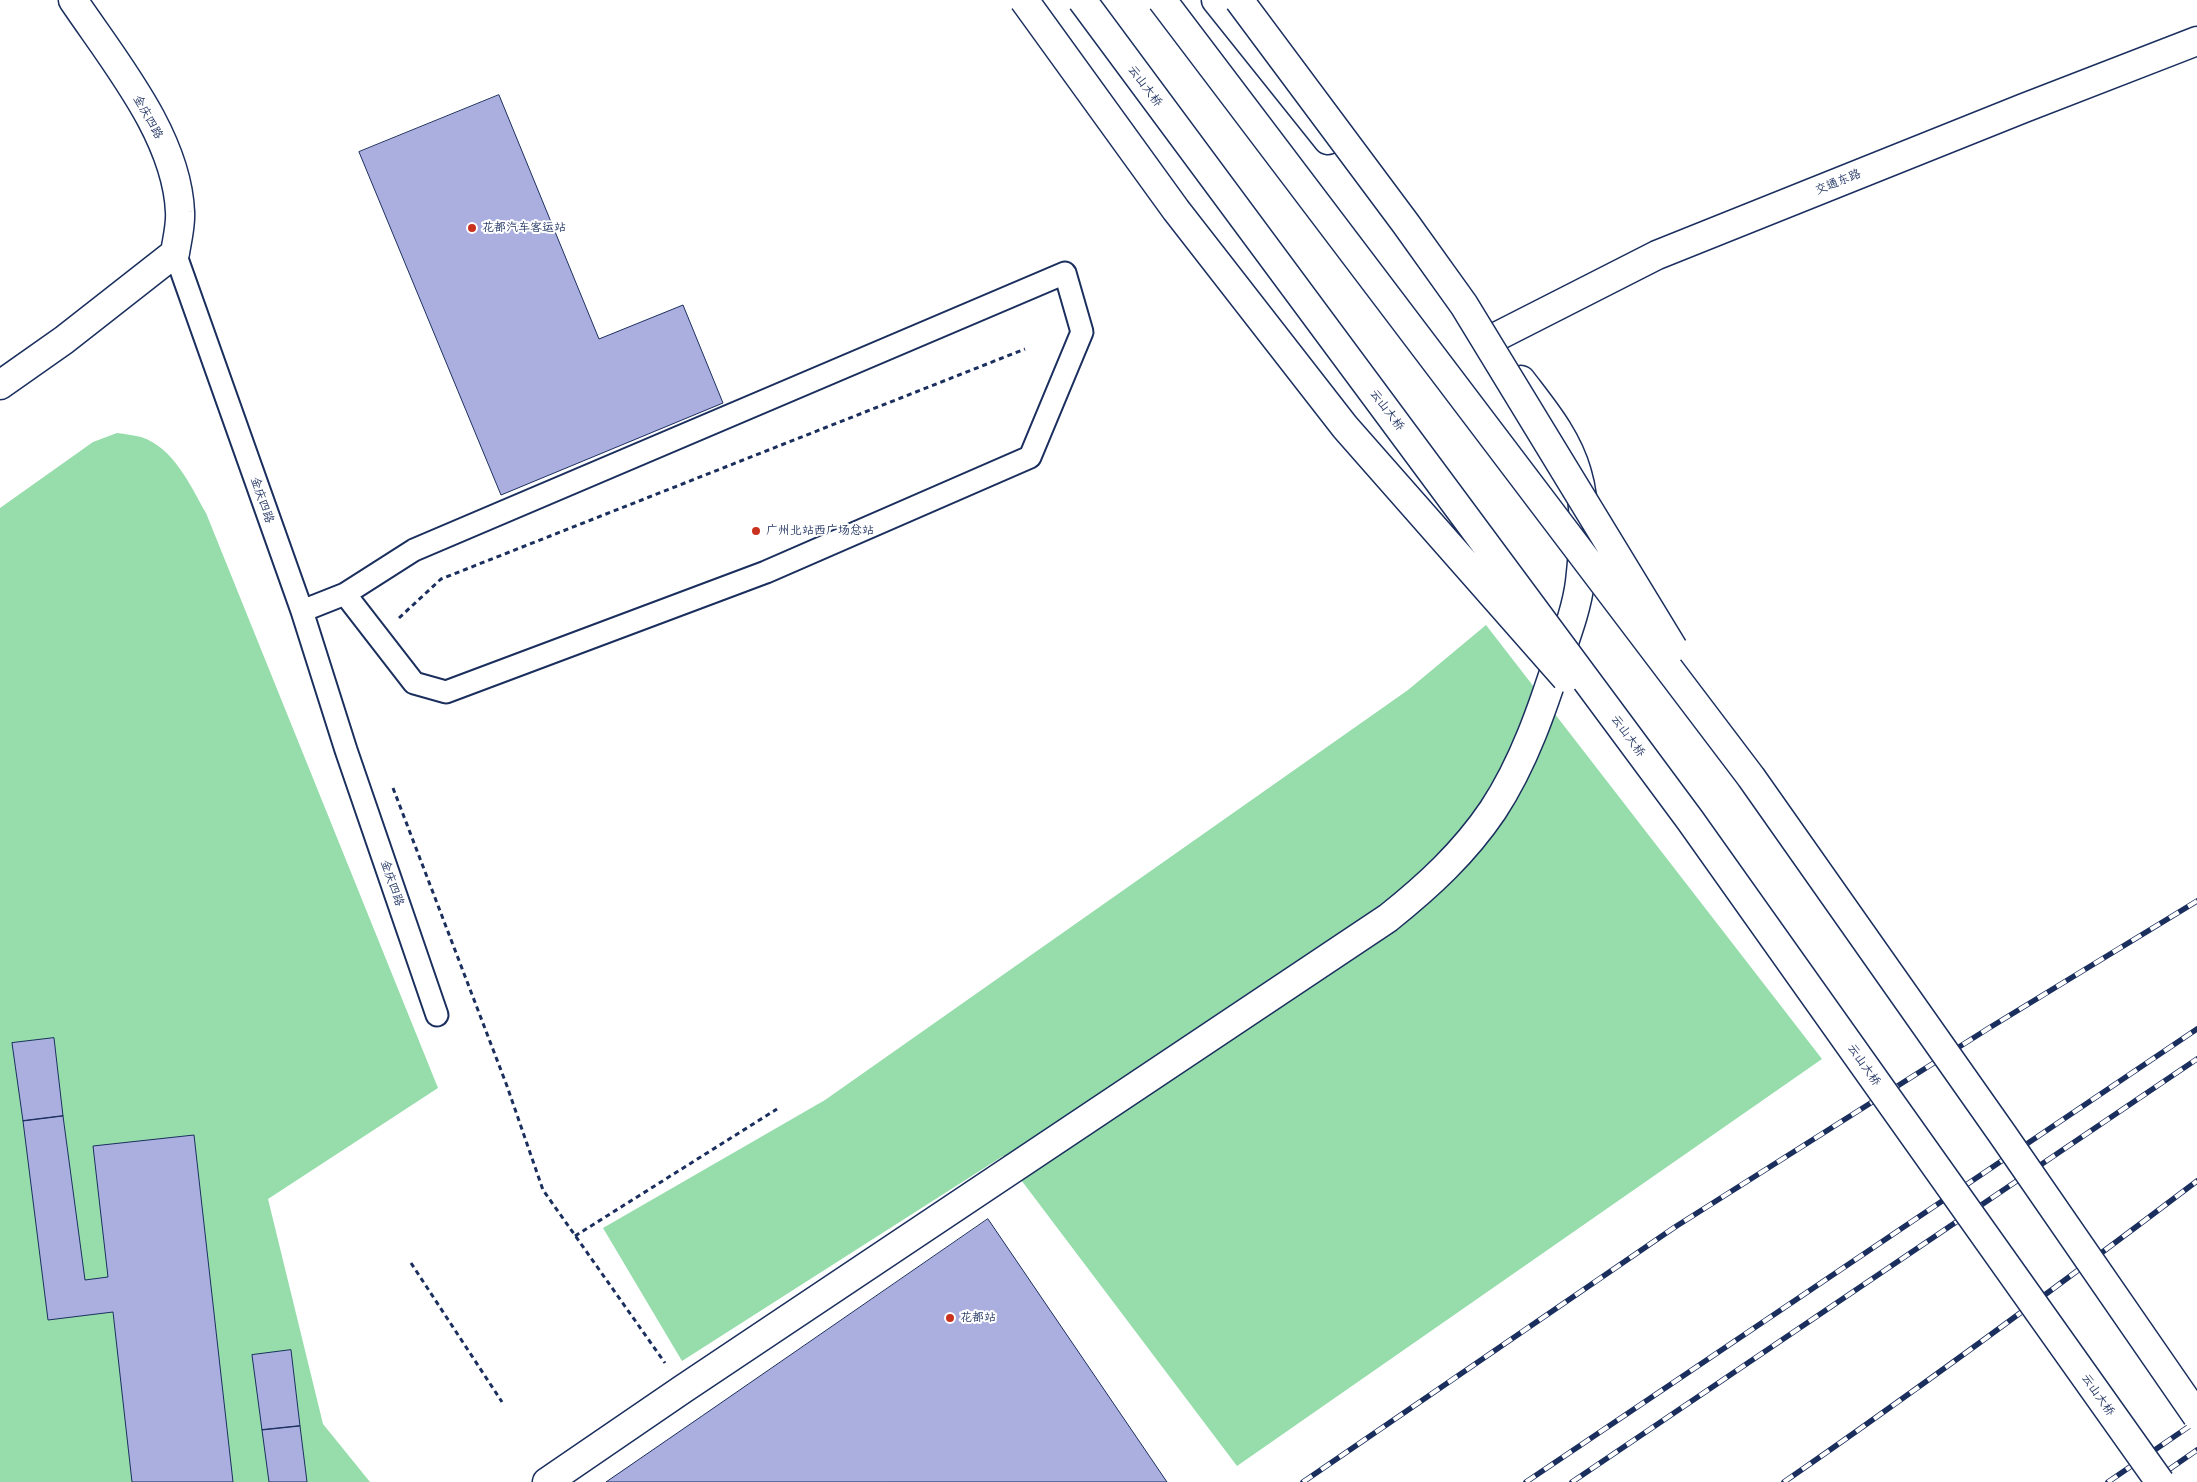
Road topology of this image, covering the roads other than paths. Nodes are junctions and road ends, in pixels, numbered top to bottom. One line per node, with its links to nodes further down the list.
1 (73, 0): 8 (main road, 金庆四路)
2 (1024, 0): 14 (main road, bridge)
3 (1082, 0): 14 (main road, 云山大桥, bridge)
4 (1162, 0): 13 (main road, bridge)
5 (1216, 0): 9 (main road)
6 (1239, 0): 13 (main road, bridge)
7 (2197, 41): 9 (main road, 交通东路)
8 (175, 253): 10 (main road); 12 (lane, 金庆四路)
9 (1488, 341): 17 (main road)
10 (0, 386)
11 (345, 594): 11 (lane); 12 (lane)
12 (302, 610): 15 (lane, 金庆四路)
13 (1751, 777): 16 (main road, bridge)
14 (1690, 820): 18 (main road, 云山大桥, bridge)
15 (437, 1015)
16 (2197, 1416)
17 (547, 1482)
18 (2160, 1482)

